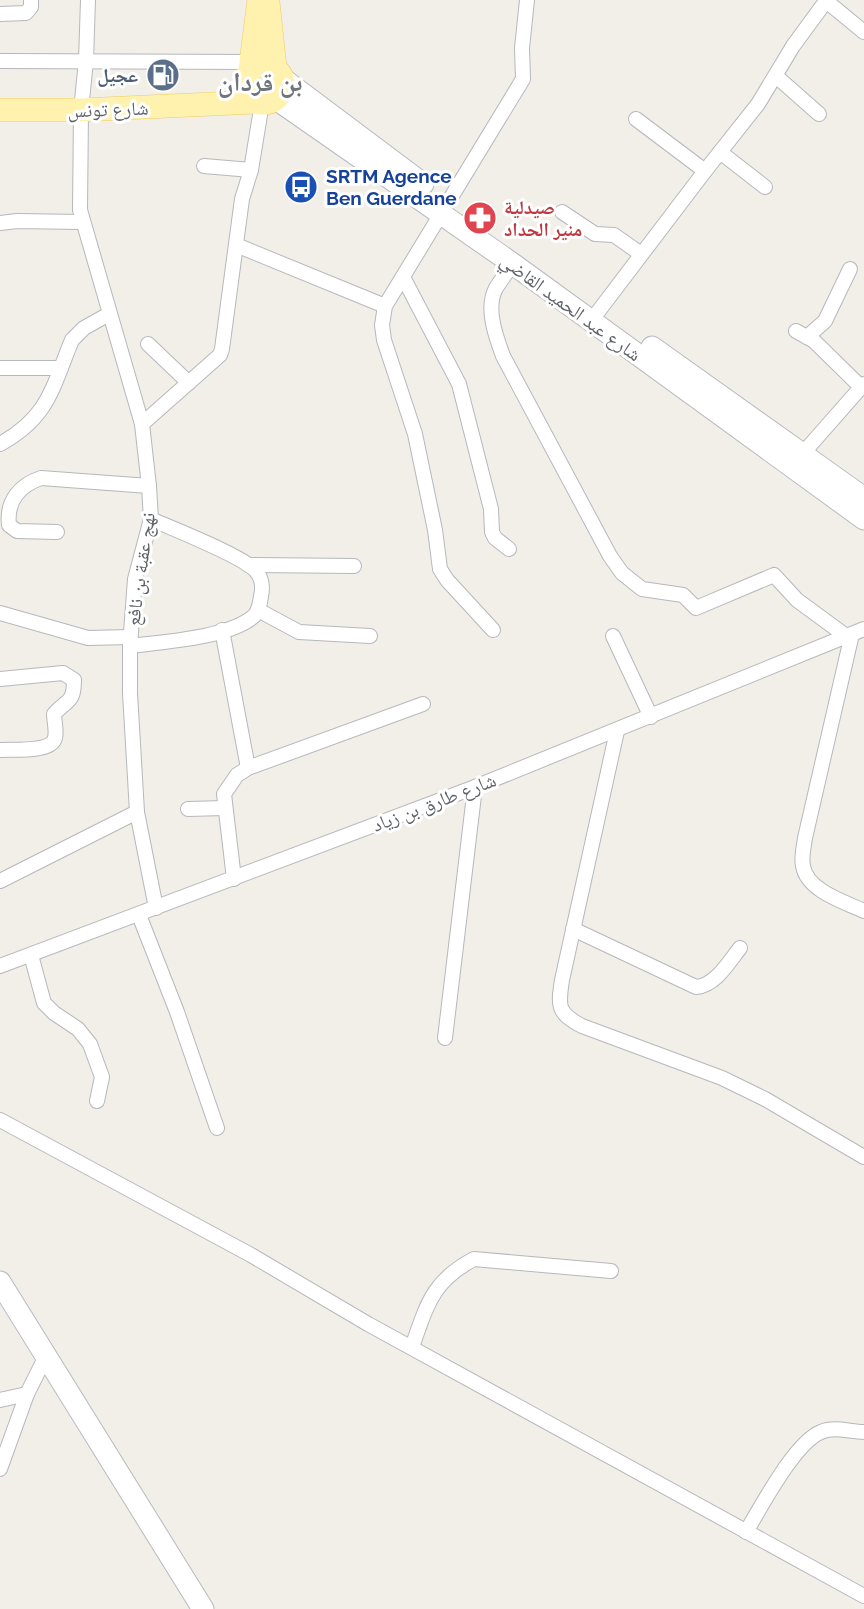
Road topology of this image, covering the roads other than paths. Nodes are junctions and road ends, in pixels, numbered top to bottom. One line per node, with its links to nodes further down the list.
1 (31, 0): 7 (street)
2 (88, 0): 10 (street, نهج عقبة بن نافع)
3 (259, 0): 12 (main road)
4 (268, 0): 12 (main road)
5 (527, 0): 22 (street)
6 (826, 1): 8 (street); 11 (street)
7 (0, 14)
8 (864, 32)
9 (0, 61): 10 (street)
10 (86, 61): 12 (street); 14 (street, نهج عقبة بن نافع)
11 (777, 77): 15 (street); 17 (street)
12 (262, 84): 14 (main road, شارع تونس); 19 (street); 22 (main road, شارع عبد الحميد القاضي)
13 (0, 110): 14 (main road, شارع تونس)
14 (81, 110): 24 (street, نهج عقبة بن نافع)
15 (819, 114)
16 (636, 119): 20 (street)
17 (720, 152): 20 (street); 21 (street)
18 (204, 166): 19 (street)
19 (251, 170): 26 (street)
20 (705, 171): 27 (street)
21 (765, 187)
22 (446, 209): 28 (main road, شارع عبد الحميد القاضي); 30 (street); 33 (main road, شارع عبد الحميد القاضي)
23 (562, 212): 27 (street)
24 (82, 222): 25 (street); 32 (street, نهج عقبة بن نافع)
25 (0, 223)
26 (236, 244): 31 (street); 37 (street)
27 (641, 254): 33 (street)
28 (513, 264): 33 (main road, شارع عبد الحميد القاضي); 54 (street)
29 (850, 269): 38 (street)
30 (403, 277): 31 (street); 47 (street)
31 (385, 306): 53 (street)
32 (109, 314): 36 (street); 39 (street, نهج عقبة بن نافع)
33 (595, 315): 41 (main road, شارع عبد الحميد القاضي)
34 (148, 344): 37 (street)
35 (0, 368): 36 (street)
36 (61, 369): 40 (street)
37 (189, 383): 39 (street)
38 (863, 385): 41 (street)
39 (142, 425): 42 (street, نهج عقبة بن نافع)
40 (0, 444)
41 (797, 460): 43 (main road, شارع عبد الحميد القاضي); 45 (main road, شارع عبد الحميد القاضي)
42 (149, 486): 44 (street, نهج عقبة بن نافع); 46 (street)
43 (864, 498)
44 (151, 519): 48 (street); 57 (street, نهج عقبة بن نافع)
45 (864, 519)
46 (57, 532)
47 (509, 550)
48 (248, 565): 49 (street); 50 (street)
49 (354, 566)
50 (258, 610): 52 (street); 55 (street)
51 (0, 613): 57 (street)
52 (222, 630): 57 (street); 63 (street)
53 (493, 630)
54 (854, 633): 60 (street, شارع طارق بن زياد); 71 (street)
55 (369, 636)
56 (613, 636): 60 (street)
57 (130, 641): 67 (street, نهج عقبة بن نافع)
58 (0, 679): 62 (street)
59 (423, 704): 63 (street)
60 (651, 717): 61 (street, شارع طارق بن زياد)
61 (617, 731): 64 (street, شارع طارق بن زياد); 73 (street)
62 (0, 750)
63 (248, 768): 65 (street)
64 (475, 787): 68 (street, شارع طارق بن زياد); 77 (street)
65 (225, 808): 66 (street); 68 (street)
66 (188, 809)
67 (137, 812): 69 (street); 70 (street, نهج عقبة بن نافع)
68 (234, 879): 70 (street, شارع طارق بن زياد)
69 (0, 881)
70 (156, 908): 72 (street, شارع طارق بن زياد)
71 (864, 911)
72 (139, 915): 75 (street, شارع طارق بن زياد); 80 (street)
73 (573, 929): 74 (street); 81 (street)
74 (740, 948)
75 (31, 955): 76 (street, شارع طارق بن زياد); 78 (street)
76 (0, 966)
77 (445, 1038)
78 (97, 1101)
79 (0, 1120): 84 (street)
80 (217, 1128)
81 (864, 1157)
82 (611, 1271): 84 (street)
83 (0, 1282): 85 (main road)
84 (412, 1347): 90 (street)
85 (46, 1356): 86 (street); 92 (main road)
86 (27, 1394): 87 (street); 89 (street)
87 (0, 1400)
88 (864, 1432): 90 (street)
89 (0, 1469)
90 (746, 1532): 91 (street)
91 (864, 1597)
92 (203, 1609)

